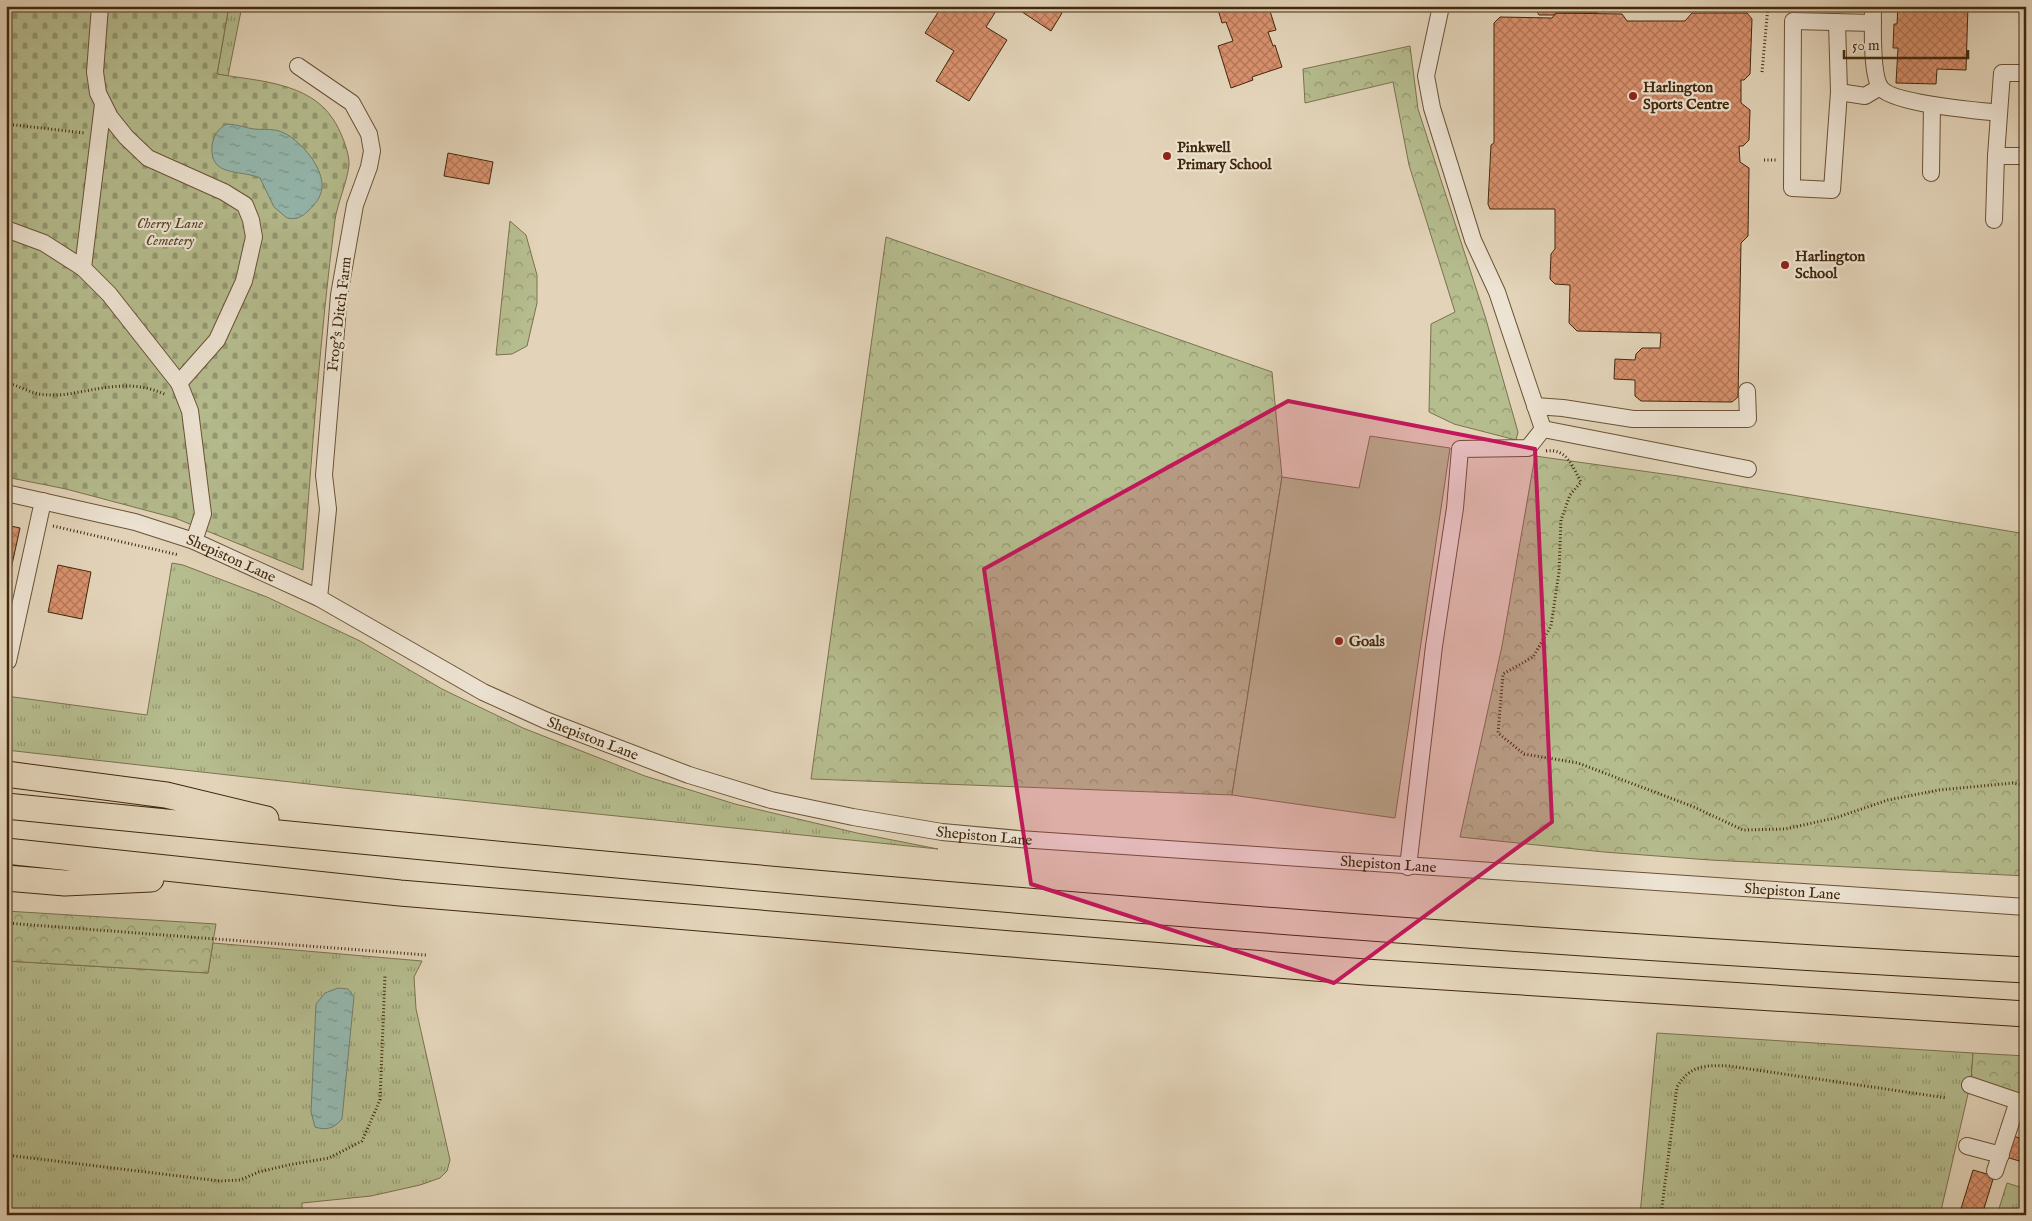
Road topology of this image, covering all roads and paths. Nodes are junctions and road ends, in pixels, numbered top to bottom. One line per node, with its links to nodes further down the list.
1 (100, 6): 12 (street)
2 (1441, 6): 27 (street)
3 (1768, 6): 8 (path)
4 (1873, 6): 6 (street)
5 (1837, 22): 6 (street); 11 (street); 11 (street)
6 (1873, 23): 10 (street)
7 (298, 66): 36 (street, Frog's Ditch Farm)
8 (1762, 72)
9 (2026, 73): 14 (street)
10 (1880, 87): 11 (street); 13 (street)
11 (1839, 92)
12 (103, 104): 16 (street); 24 (street)
13 (1932, 105): 14 (street); 19 (street)
14 (1999, 113): 17 (street)
15 (6, 124): 16 (path)
16 (99, 134): 22 (street)
17 (1996, 156): 18 (street); 20 (street)
18 (2026, 156)
19 (1931, 173)
20 (1994, 220)
21 (6, 229): 22 (street)
22 (82, 268): 24 (street)
23 (6, 383): 26 (path)
24 (180, 383): 26 (street)
25 (1747, 391): 27 (street)
26 (186, 402): 34 (street)
27 (1535, 406): 28 (street)
28 (1543, 429): 29 (street); 30 (street)
29 (1528, 448): 39 (path); 43 (street)
30 (1748, 469)
31 (6, 493): 32 (street, Shepiston Lane)
32 (43, 501): 34 (street, Shepiston Lane); 37 (street)
33 (56, 527): 35 (path)
34 (194, 541): 36 (street, Shepiston Lane)
35 (182, 555)
36 (319, 598): 43 (street, Shepiston Lane)
37 (6, 661)
38 (6, 774): 41 (highway)
39 (2026, 786)
40 (6, 806): 41 (highway)
41 (359, 842): 49 (highway)
42 (6, 851): 44 (highway)
43 (1408, 867): 46 (street, Shepiston Lane)
44 (233, 876): 45 (highway); 51 (highway)
45 (6, 878)
46 (2026, 907)
47 (6, 923): 48 (path)
48 (426, 955)
49 (2026, 970)
50 (384, 975): 56 (path)
51 (2026, 1014)
52 (1970, 1085): 54 (street)
53 (1946, 1098): 59 (path)
54 (2022, 1103): 57 (street)
55 (1967, 1146): 57 (street)
56 (6, 1155)
57 (2001, 1155): 58 (street)
58 (1995, 1171)
59 (1660, 1215)

